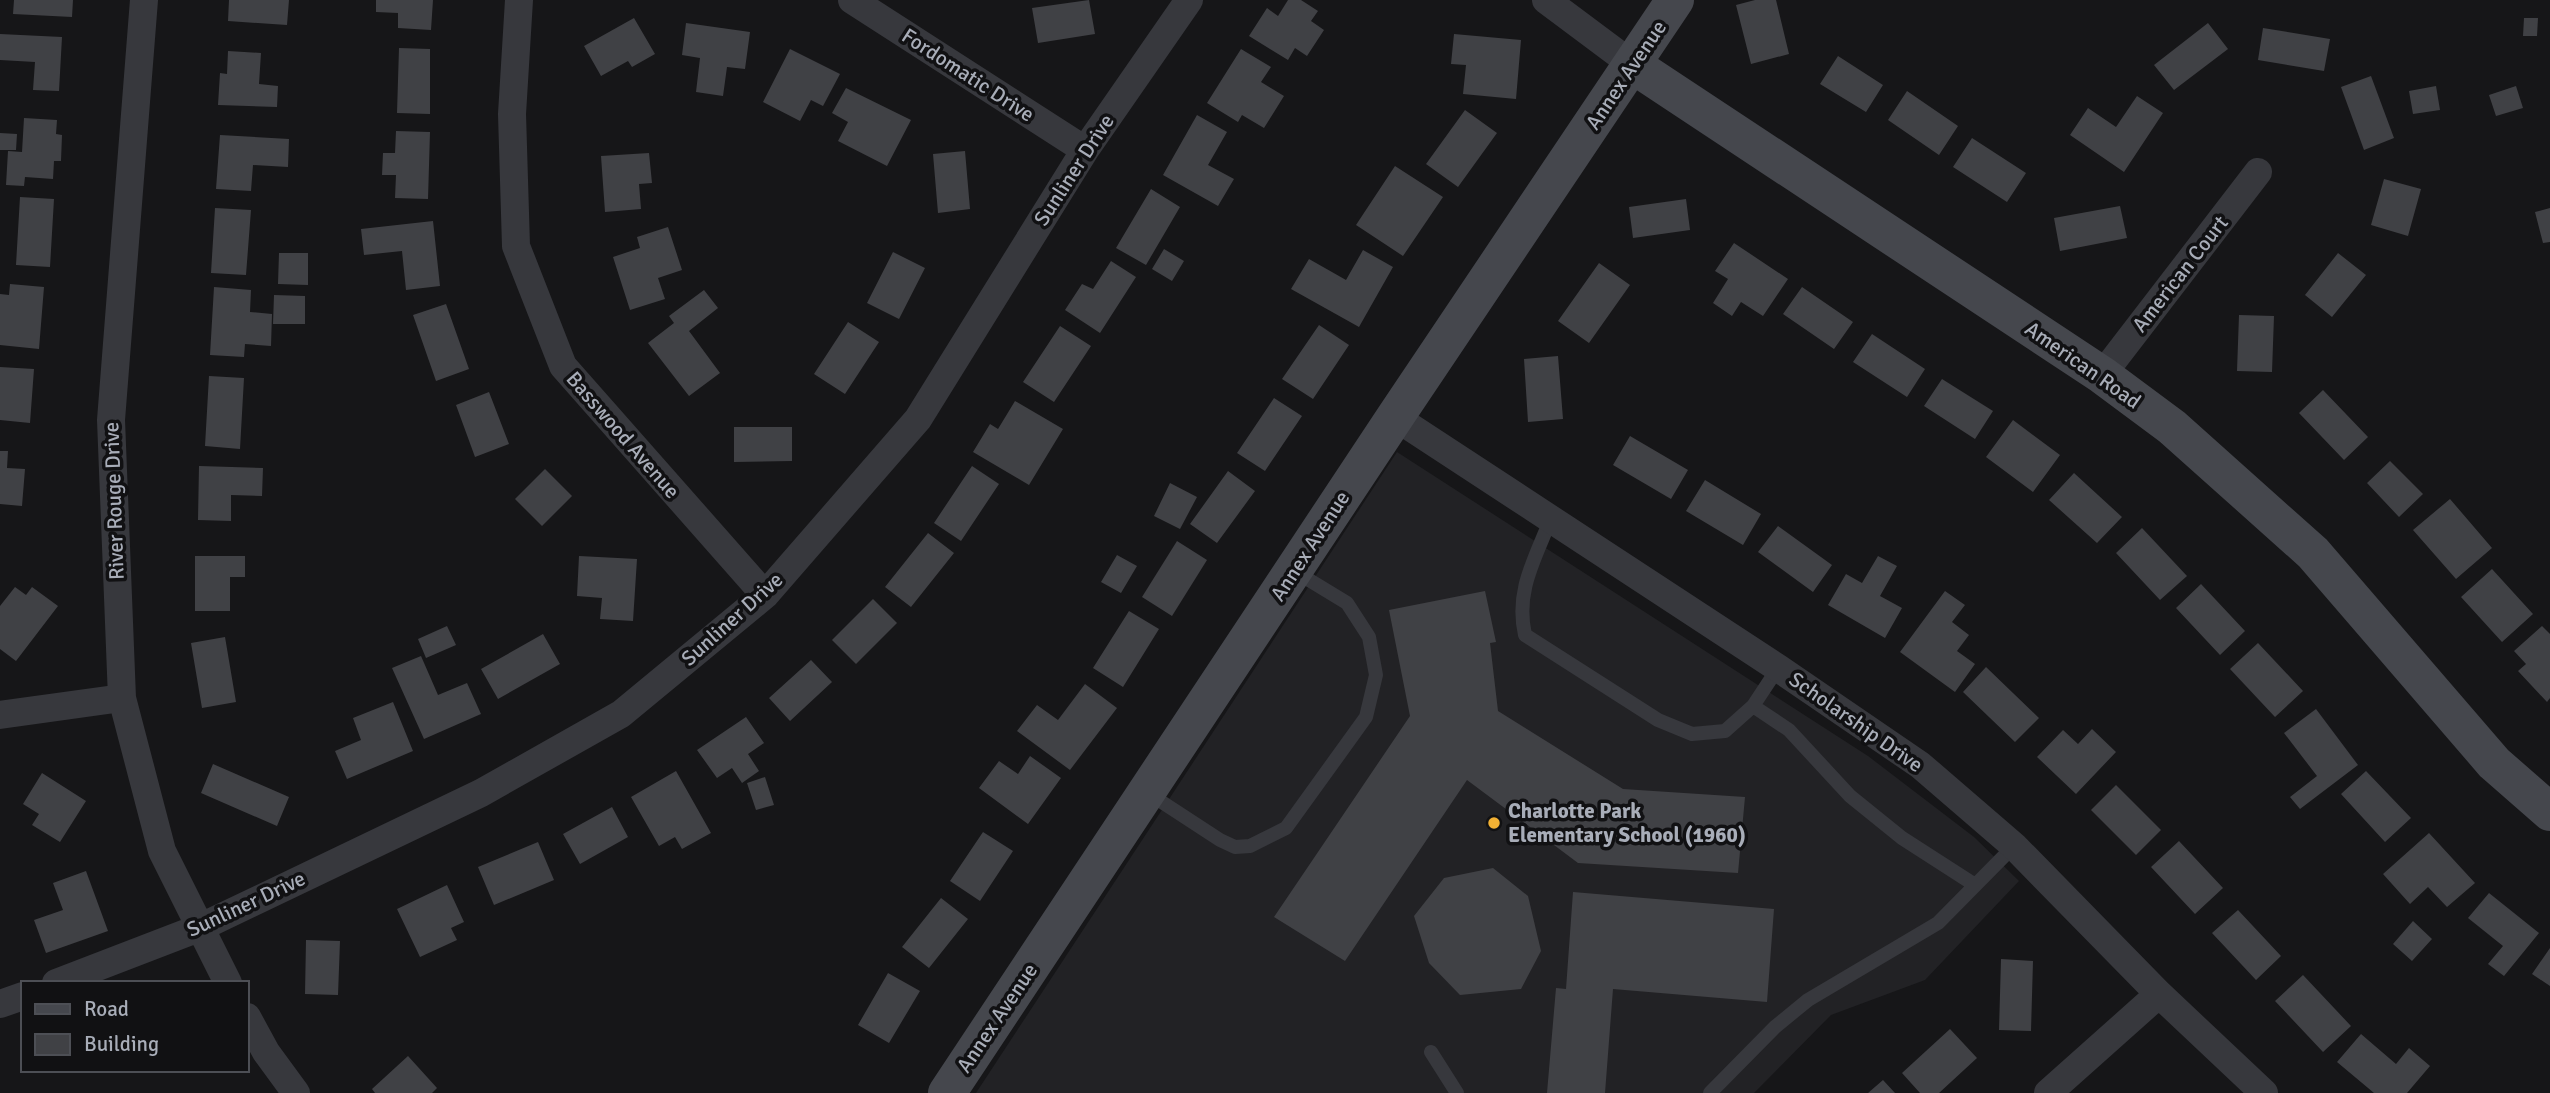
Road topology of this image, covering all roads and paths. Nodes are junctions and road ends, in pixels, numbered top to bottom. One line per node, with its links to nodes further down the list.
1 (144, 0): 16 (street, River Rouge Drive)
2 (519, 0): 14 (street, Basswood Avenue)
3 (852, 0): 8 (street, Fordomatic Drive)
4 (1189, 0): 8 (street, Sunliner Drive)
5 (1546, 0): 7 (street, American Road)
6 (1675, 0): 7 (street, Annex Avenue)
7 (1633, 65): 10 (street, American Road); 11 (street, Annex Avenue)
8 (1085, 150): 14 (street, Sunliner Drive)
9 (2258, 172): 10 (street, American Court)
10 (2102, 375): 20 (street, American Road)
11 (1395, 417): 12 (street, Scholarship Drive); 13 (street, Annex Avenue)
12 (1551, 519): 15 (street, Scholarship Drive); 17 (lane)
13 (1294, 571): 19 (street, Annex Avenue); 19 (lane)
14 (765, 595): 23 (street, Sunliner Drive)
15 (1778, 668): 17 (lane); 21 (street, Scholarship Drive)
16 (121, 698): 18 (street); 23 (street, River Rouge Drive)
17 (1753, 706): 22 (lane)
18 (0, 715)
19 (1147, 792): 32 (street, Annex Avenue)
20 (2550, 812)
21 (2014, 846): 22 (lane); 26 (street, Scholarship Drive)
22 (1975, 885): 34 (lane)
23 (198, 928): 24 (street, Sunliner Drive); 25 (street, River Rouge Drive)
24 (61, 981)
25 (227, 981)
26 (2159, 994): 35 (street); 36 (street, Scholarship Drive)
27 (21, 997): 28 (street)
28 (0, 1004)
29 (248, 1019): 31 (street)
30 (1431, 1052): 33 (lane)
31 (296, 1093)
32 (947, 1093)
33 (1457, 1093)
34 (1710, 1093)
35 (2048, 1093)
36 (2264, 1093)

